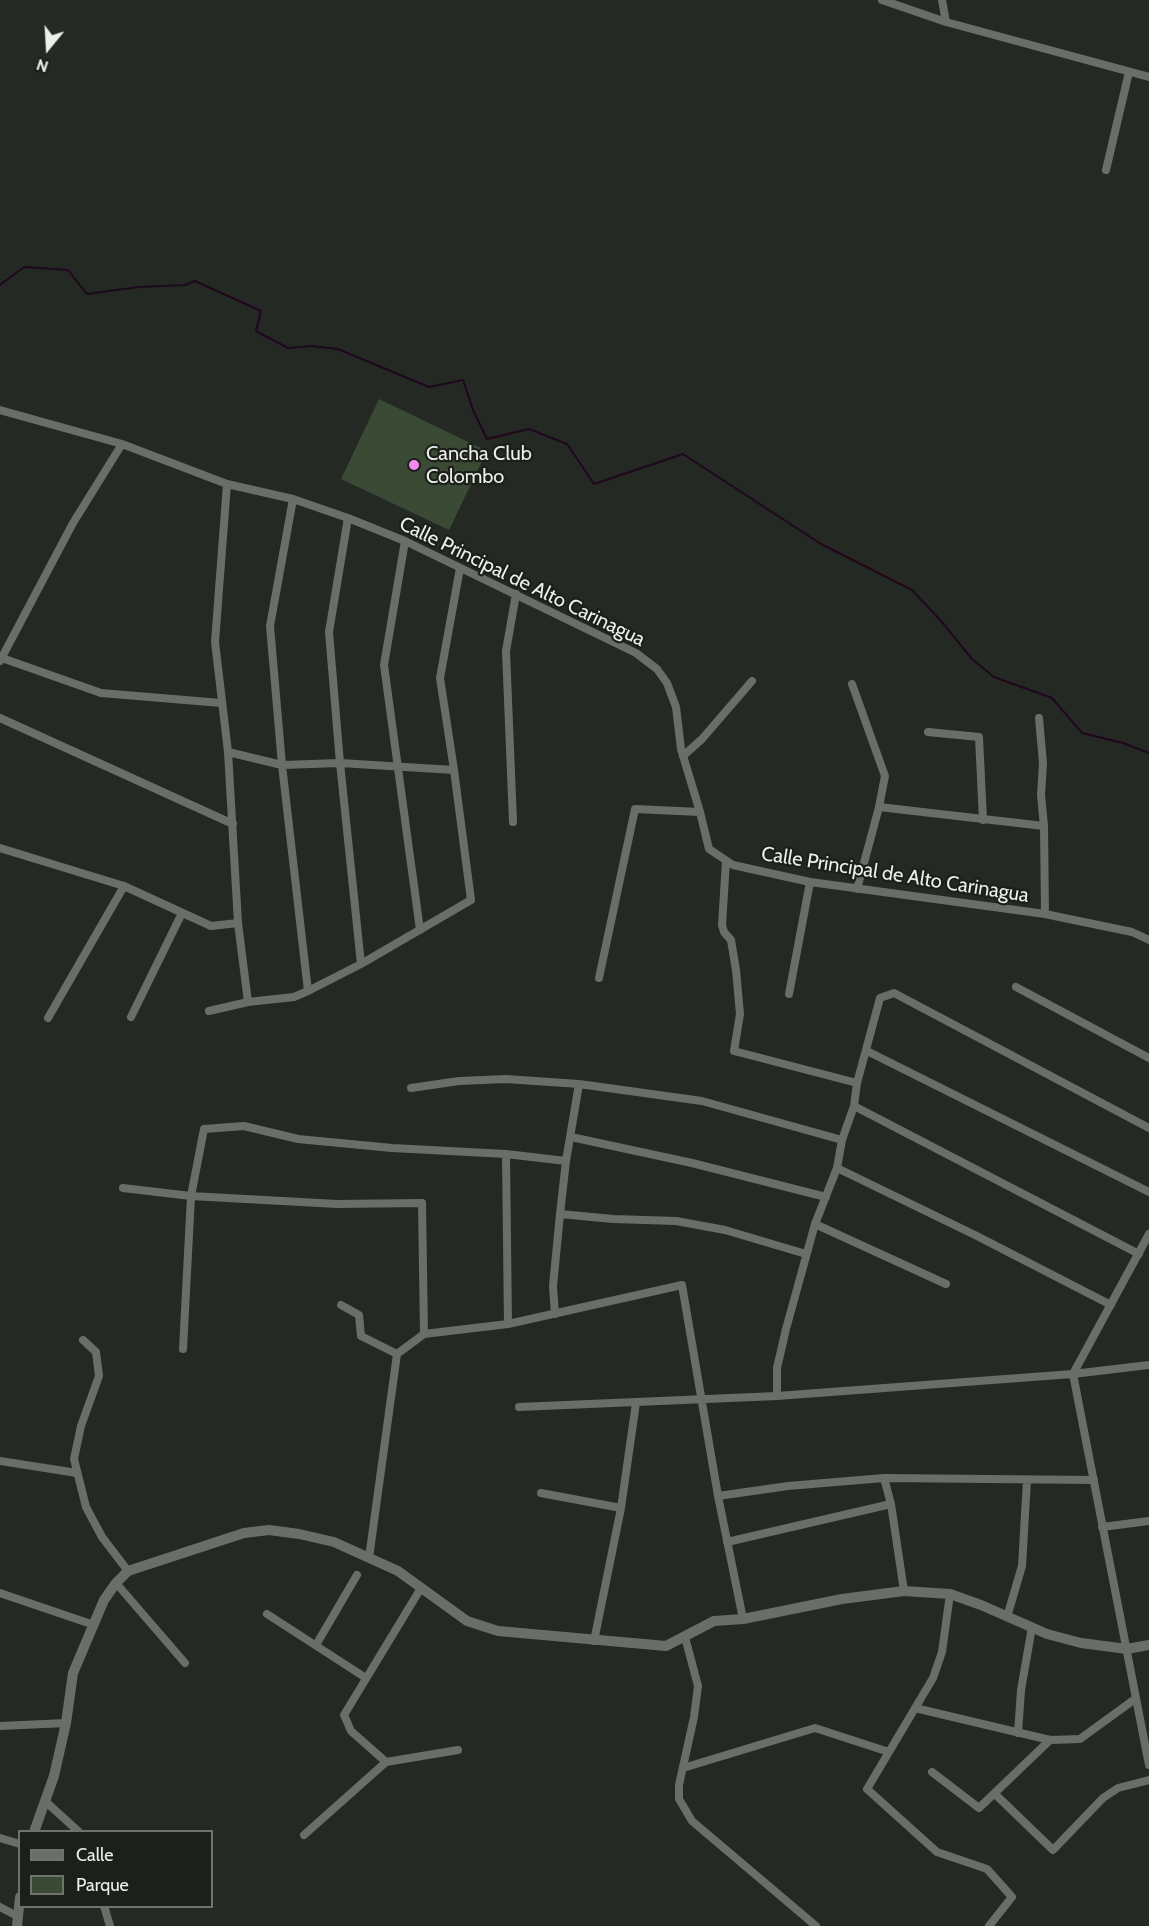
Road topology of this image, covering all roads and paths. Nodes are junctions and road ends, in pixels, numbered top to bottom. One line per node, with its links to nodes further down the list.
1 (882, 0): 3 (street)
2 (942, 0): 3 (street)
3 (945, 22): 4 (street)
4 (1129, 72): 5 (street); 6 (street)
5 (1149, 76)
6 (1107, 170)
7 (0, 410): 8 (street, Calle Principal de Alto Carinagua)
8 (122, 444): 9 (street, Calle Principal de Alto Carinagua); 15 (street)
9 (226, 483): 10 (street, Calle Principal de Alto Carinagua); 18 (street)
10 (293, 499): 11 (street, Calle Principal de Alto Carinagua); 25 (street)
11 (348, 518): 12 (street, Calle Principal de Alto Carinagua); 24 (street)
12 (405, 541): 13 (street, Calle Principal de Alto Carinagua); 26 (street)
13 (460, 567): 14 (street, Calle Principal de Alto Carinagua); 27 (street)
14 (516, 594): 23 (street, Calle Principal de Alto Carinagua); 31 (street)
15 (1, 659): 18 (street)
16 (752, 681): 23 (street)
17 (852, 684): 28 (street)
18 (221, 703): 22 (street)
19 (0, 718): 32 (street)
20 (1039, 718): 33 (street)
21 (928, 732): 30 (street)
22 (228, 752): 25 (street); 32 (street)
23 (683, 756): 29 (street, Calle Principal de Alto Carinagua)
24 (340, 763): 25 (street); 26 (street); 44 (street)
25 (282, 765): 47 (street)
26 (397, 765): 27 (street); 42 (street)
27 (454, 770): 42 (street)
28 (879, 807): 30 (street); 38 (street)
29 (700, 813): 35 (street, Calle Principal de Alto Carinagua); 45 (street)
30 (982, 820): 33 (street)
31 (513, 822)
32 (232, 824): 41 (street)
33 (1044, 825): 40 (street)
34 (0, 848): 37 (street)
35 (726, 861): 36 (street, Calle Principal de Alto Carinagua); 55 (street)
36 (810, 882): 38 (street, Calle Principal de Alto Carinagua); 48 (street)
37 (124, 886): 39 (street); 52 (street)
38 (856, 889): 40 (street, Calle Principal de Alto Carinagua)
39 (182, 913): 41 (street); 51 (street)
40 (1045, 914): 43 (street, Calle Principal de Alto Carinagua)
41 (238, 923): 49 (street)
42 (420, 930): 44 (street)
43 (1149, 940)
44 (361, 964): 47 (street)
45 (600, 978)
46 (1016, 987): 54 (street)
47 (308, 991): 49 (street)
48 (789, 994)
49 (248, 1002): 50 (street)
50 (209, 1011)
51 (131, 1017)
52 (48, 1018)
53 (867, 1051): 55 (street); 59 (street); 66 (street)
54 (1149, 1058)
55 (856, 1083): 58 (street)
56 (579, 1084): 57 (street); 60 (street); 61 (street)
57 (411, 1088)
58 (854, 1106): 61 (street); 73 (street)
59 (1149, 1128)
60 (571, 1137): 63 (street); 68 (street)
61 (842, 1140): 64 (street)
62 (506, 1154): 63 (street); 67 (street); 78 (street)
63 (566, 1161): 69 (street)
64 (837, 1168): 68 (street); 76 (street)
65 (123, 1188): 67 (street)
66 (1149, 1192)
67 (191, 1196): 79 (street); 81 (street)
68 (826, 1197): 70 (street)
69 (560, 1214): 72 (street); 77 (street)
70 (815, 1224): 72 (street); 74 (street)
71 (1149, 1234): 73 (street)
72 (806, 1254): 85 (street)
73 (1139, 1254): 76 (street)
74 (946, 1284)
75 (341, 1305): 82 (street)
76 (1111, 1305): 84 (street)
77 (555, 1314): 78 (street); 86 (street)
78 (508, 1324): 79 (street)
79 (424, 1334): 82 (street)
80 (84, 1340): 90 (street)
81 (183, 1349)
82 (397, 1354): 101 (street)
83 (1149, 1365): 84 (street)
84 (1073, 1374): 85 (street); 93 (street)
85 (777, 1396): 86 (street)
86 (701, 1401): 87 (street); 95 (street)
87 (636, 1403): 88 (street); 97 (street)
88 (519, 1407)
89 (0, 1461): 90 (street)
90 (77, 1473): 102 (street)
91 (884, 1478): 92 (street); 95 (street); 96 (street)
92 (1028, 1480): 93 (street); 110 (street)
93 (1094, 1480): 99 (street)
94 (541, 1493): 97 (street)
95 (718, 1496): 100 (street)
96 (891, 1504): 100 (street); 106 (street)
97 (621, 1508): 115 (street)
98 (1149, 1521): 99 (street)
99 (1102, 1527): 118 (street)
100 (727, 1542): 111 (street)
101 (369, 1558): 102 (street); 105 (street)
102 (128, 1571): 104 (street)
103 (357, 1575): 116 (street)
104 (116, 1583): 112 (street); 119 (street)
105 (422, 1588): 115 (street); 120 (street)
106 (904, 1591): 108 (street); 111 (street)
107 (0, 1593): 112 (street)
108 (950, 1594): 110 (street); 122 (street)
109 (267, 1614): 116 (street)
110 (1007, 1617): 113 (street)
111 (743, 1619): 114 (street)
112 (94, 1625): 123 (street)
113 (1032, 1628): 118 (street); 125 (street)
114 (685, 1637): 115 (street); 131 (street)
115 (594, 1641)
116 (316, 1645): 120 (street)
117 (1149, 1645): 118 (street)
118 (1127, 1649): 121 (street)
119 (185, 1664)
120 (366, 1678): 129 (street)
121 (1135, 1699): 126 (street); 130 (street)
122 (915, 1708): 125 (street); 128 (street)
123 (66, 1723): 124 (street); 135 (street)
124 (0, 1726)
125 (1018, 1732): 126 (street)
126 (1050, 1740): 134 (street)
127 (458, 1750): 129 (street)
128 (890, 1752): 131 (street); 146 (street)
129 (387, 1762): 138 (street)
130 (1149, 1765)
131 (683, 1768): 145 (street)
132 (932, 1772): 134 (street)
133 (1149, 1780): 134 (street)
134 (995, 1794)
135 (45, 1801): 136 (street); 137 (street)
136 (35, 1830)
137 (77, 1830)
138 (304, 1834)
139 (0, 1838): 140 (street)
140 (18, 1843)
141 (0, 1907): 143 (street)
142 (105, 1908): 144 (street)
143 (17, 1921)
144 (110, 1926)
145 (816, 1926)
146 (989, 1926)

